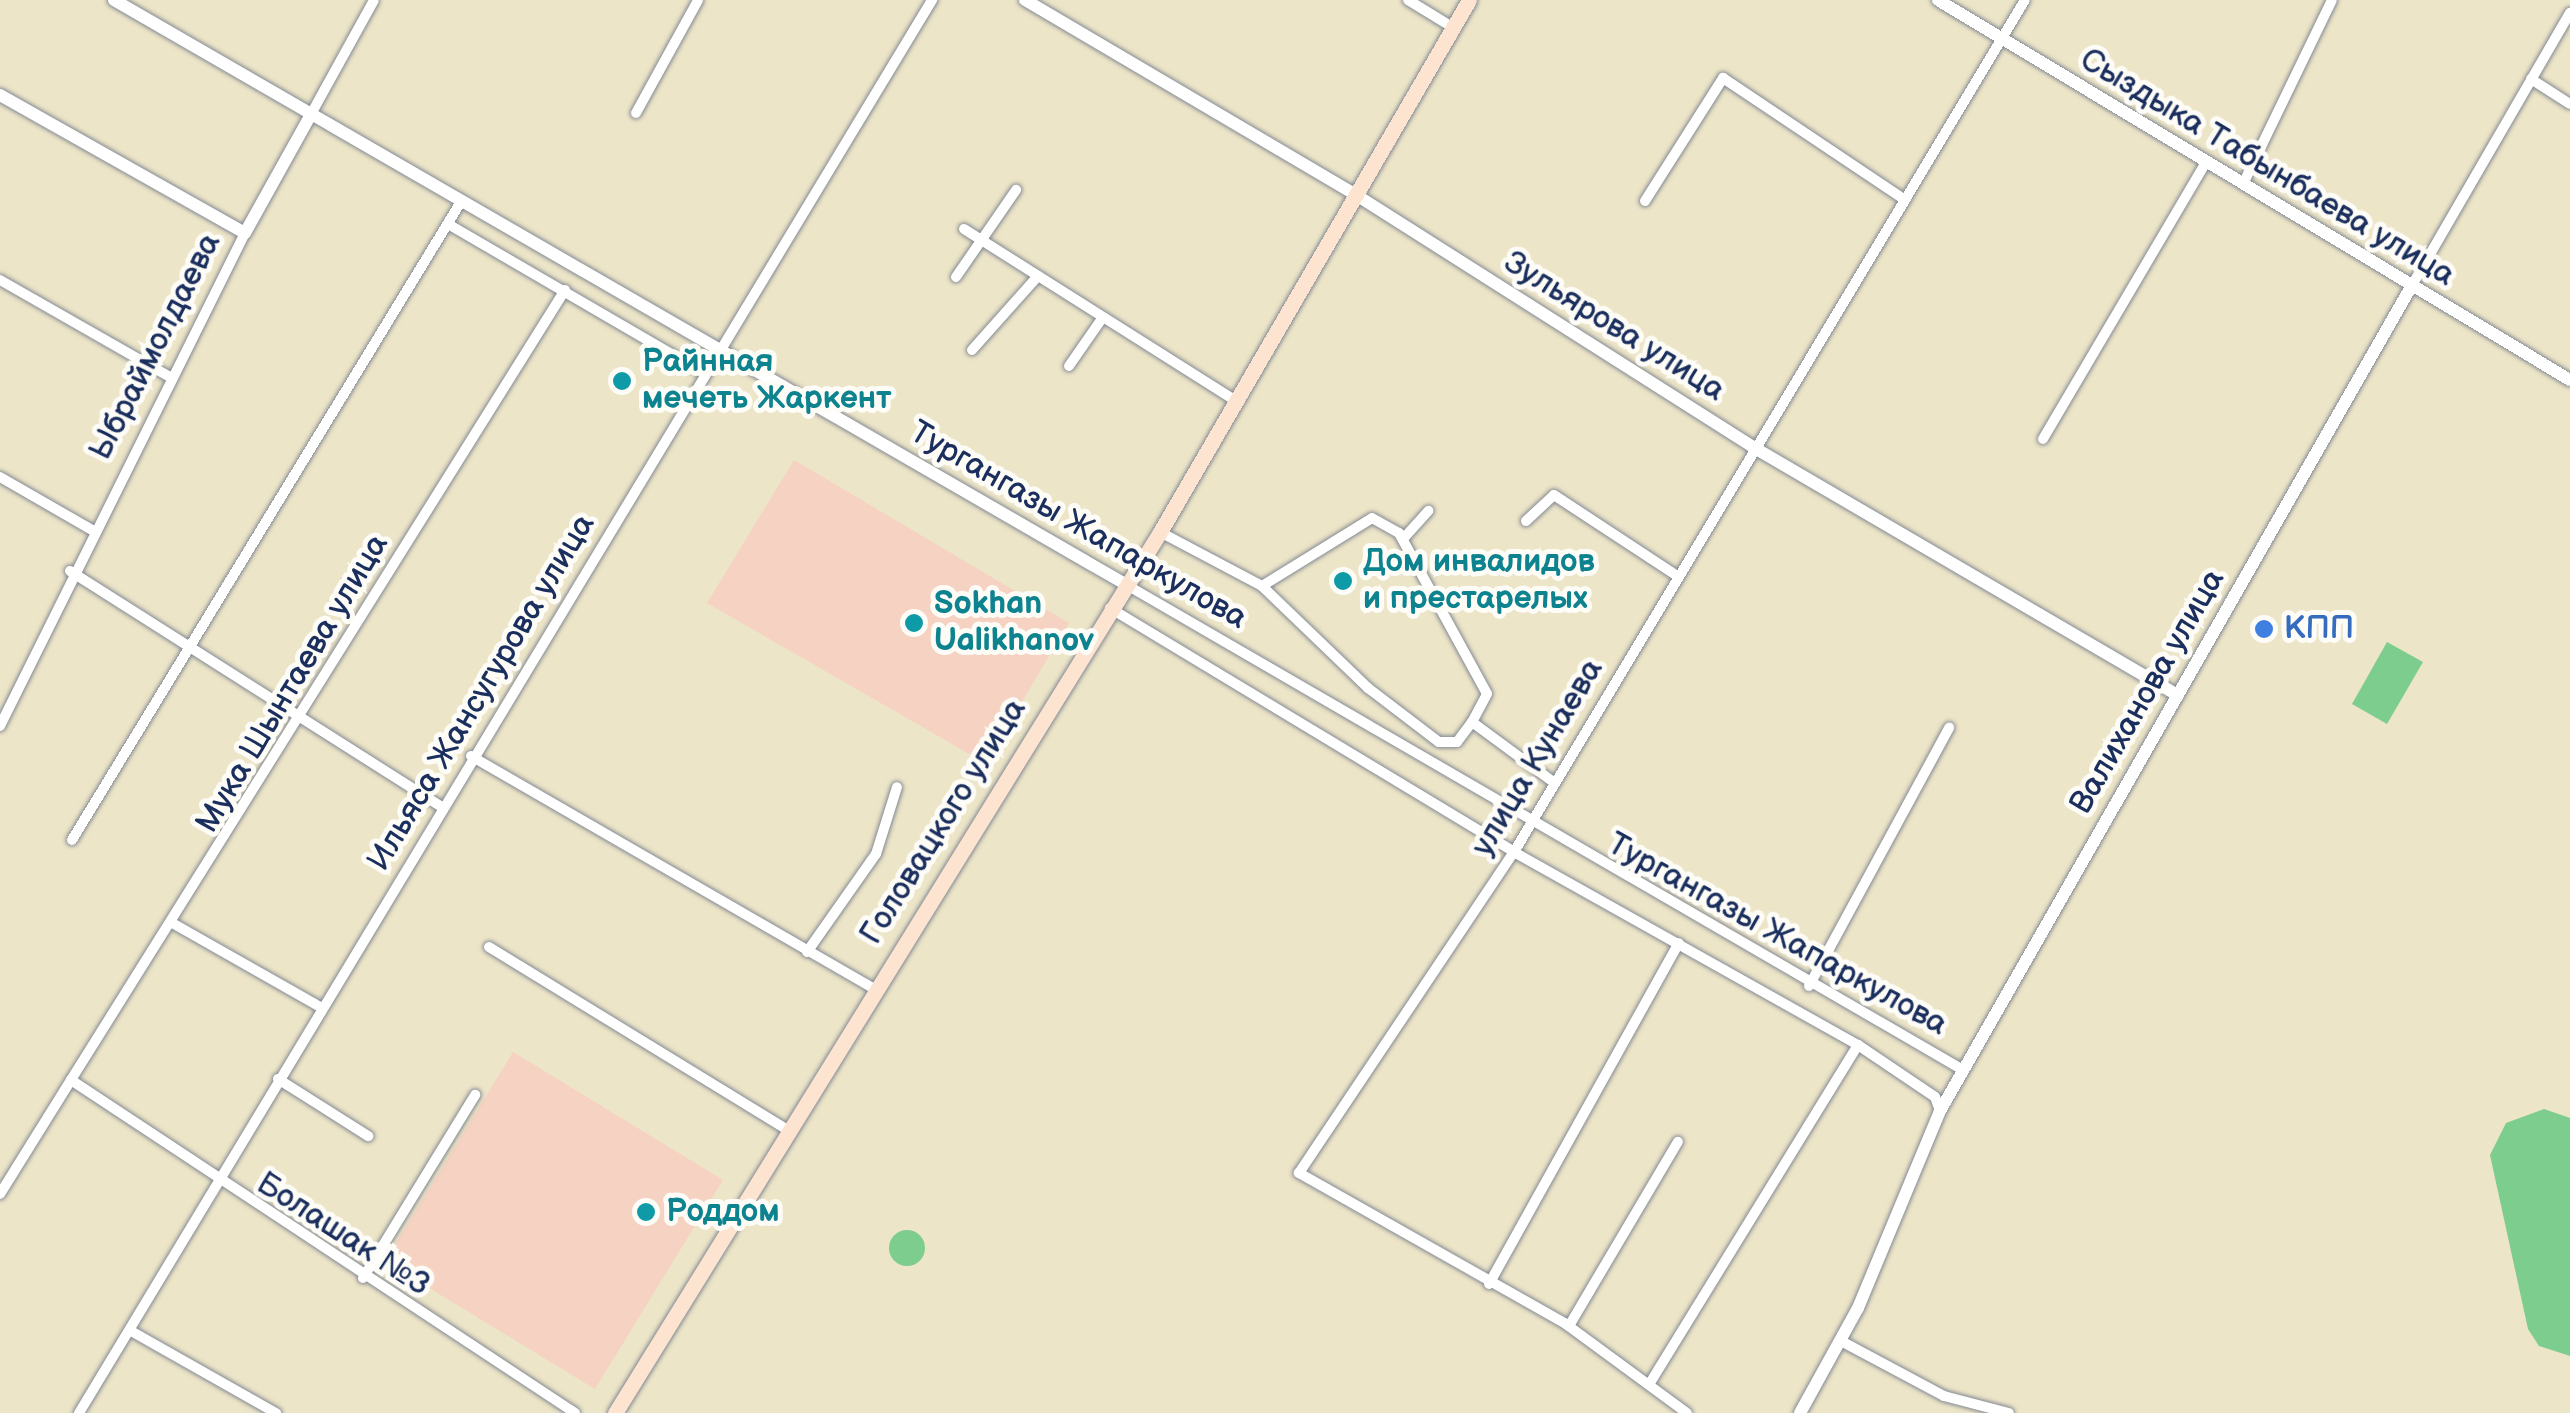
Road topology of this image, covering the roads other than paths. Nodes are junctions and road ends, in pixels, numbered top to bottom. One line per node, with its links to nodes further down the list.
1 (114, 0): 18 (street, Тургангазы Жапаркулова)
2 (374, 0): 18 (street, Ыбраймолдаева)
3 (698, 0): 17 (street)
4 (932, 0): 37 (street, Ильяса Жансугурова улица)
5 (1025, 0): 22 (street, Зульярова улица)
6 (1408, 0): 12 (street)
7 (1469, 0): 12 (main road, Головацкого улица)
8 (1938, 0): 13 (street, Сыздыка Табынбаева улица)
9 (2025, 0): 13 (street, улица Кунаева)
10 (2332, 0): 20 (street)
11 (2570, 13): 14 (street, Валиханова улица)
12 (1452, 27): 22 (main road, Головацкого улица)
13 (2001, 38): 19 (street, Сыздыка Табынбаева улица); 24 (street, улица Кунаева)
14 (2531, 79): 16 (street); 33 (street, Валиханова улица)
15 (0, 96): 28 (street)
16 (2570, 104)
17 (636, 112)
18 (310, 116): 23 (street, Тургангазы Жапаркулова); 28 (street, Ыбраймолдаева)
19 (2205, 164): 20 (street, Сыздыка Табынбаева улица); 43 (street)
20 (2243, 184): 33 (street, Сыздыка Табынбаева улица)
21 (1016, 190): 29 (street)
22 (1353, 193): 42 (main road, Головацкого улица); 44 (street, Зульярова улица)
23 (462, 200): 26 (street); 37 (street, Тургангазы Жапаркулова)
24 (1905, 200): 25 (street); 44 (street, улица Кунаева)
25 (1644, 201)
26 (448, 224): 34 (street); 56 (street)
27 (964, 229): 29 (street)
28 (245, 233): 40 (street, Ыбраймолдаева)
29 (987, 241): 30 (street); 31 (street)
30 (1038, 276): 35 (street); 36 (street)
31 (956, 277)
32 (0, 280): 40 (street)
33 (2411, 287): 41 (street, Сыздыка Табынбаева улица); 57 (street, Валиханова улица)
34 (564, 290): 39 (street); 58 (street, Мука Шынтаева улица)
35 (1101, 320): 38 (street); 42 (street)
36 (972, 350)
37 (720, 351): 39 (street, Ильяса Жансугурова улица); 53 (street, Тургангазы Жапаркулова)
38 (1069, 366)
39 (706, 374): 62 (street, Ильяса Жансугурова улица)
40 (172, 378): 48 (street, Ыбраймолдаева)
41 (2570, 380)
42 (1234, 400): 49 (main road, Головацкого улица)
43 (2043, 439)
44 (1753, 447): 52 (street, улица Кунаева); 57 (street, Зульярова улица)
45 (0, 477): 48 (street)
46 (1428, 511): 50 (street)
47 (1526, 521): 52 (street)
48 (92, 530): 51 (street, Ыбраймолдаева)
49 (1160, 532): 53 (main road, Головацкого улица); 54 (street)
50 (1403, 539): 54 (street); 59 (street)
51 (70, 571): 56 (street); 60 (street, Ыбраймолдаева)
52 (1676, 575): 63 (street, улица Кунаева)
53 (1125, 584): 55 (main road, Головацкого улица); 66 (street, Тургангазы Жапаркулова)
54 (1262, 586): 59 (street)
55 (1110, 608): 68 (street, Тургангазы Жапаркулова); 74 (main road, Головацкого улица)
56 (189, 650): 58 (street); 67 (street)
57 (2178, 695): 77 (street, Валиханова улица)
58 (300, 719): 65 (street); 69 (street, Мука Шынтаева улица)
59 (1472, 722): 63 (street)
60 (0, 726)
61 (1949, 728): 73 (street)
62 (470, 756): 65 (street, Ильяса Жансугурова улица); 72 (street)
63 (1552, 781): 66 (street, улица Кунаева)
64 (897, 787): 72 (street)
65 (440, 806): 75 (street, Ильяса Жансугурова улица)
66 (1526, 824): 68 (street, улица Кунаева); 73 (street, Тургангазы Жапаркулова)
67 (72, 840)
68 (1514, 852): 70 (street, Тургангазы Жапаркулова); 88 (street, улица Кунаева)
69 (174, 924): 75 (street); 79 (street, Мука Шынтаева улица)
70 (1679, 943): 76 (street, Тургангазы Жапаркулова); 88 (street)
71 (489, 946): 82 (street)
72 (807, 952): 74 (street)
73 (1809, 986): 77 (street, Тургангазы Жапаркулова)
74 (873, 988): 82 (main road, Головацкого улица)
75 (322, 1008): 78 (street, Ильяса Жансугурова улица)
76 (1858, 1044): 81 (street, Тургангазы Жапаркулова); 92 (street)
77 (1962, 1070): 81 (street, Валиханова улица)
78 (278, 1079): 83 (street); 85 (street, Ильяса Жансугурова улица)
79 (71, 1080): 85 (street, Болашак №3); 86 (street, Мука Шынтаева улица)
80 (475, 1095): 87 (street)
81 (1940, 1111): 91 (street, Валиханова улица)
82 (786, 1129): 96 (main road, Головацкого улица)
83 (368, 1136)
84 (1678, 1142): 89 (street)
85 (220, 1180): 87 (street, Болашак №3); 90 (street, Ильяса Жансугурова улица)
86 (0, 1194)
87 (363, 1278): 95 (street, Болашак №3)
88 (1488, 1284): 89 (street)
89 (1569, 1326): 92 (street)
90 (131, 1330): 93 (street, Ильяса Жансугурова улица); 94 (street)
91 (1840, 1341): 98 (street, Валиханова улица); 99 (street)
92 (1650, 1383): 97 (street)
93 (79, 1413)
94 (276, 1413)
95 (575, 1413)
96 (615, 1413)
97 (1687, 1413)
98 (1800, 1413)
99 (2010, 1413)

